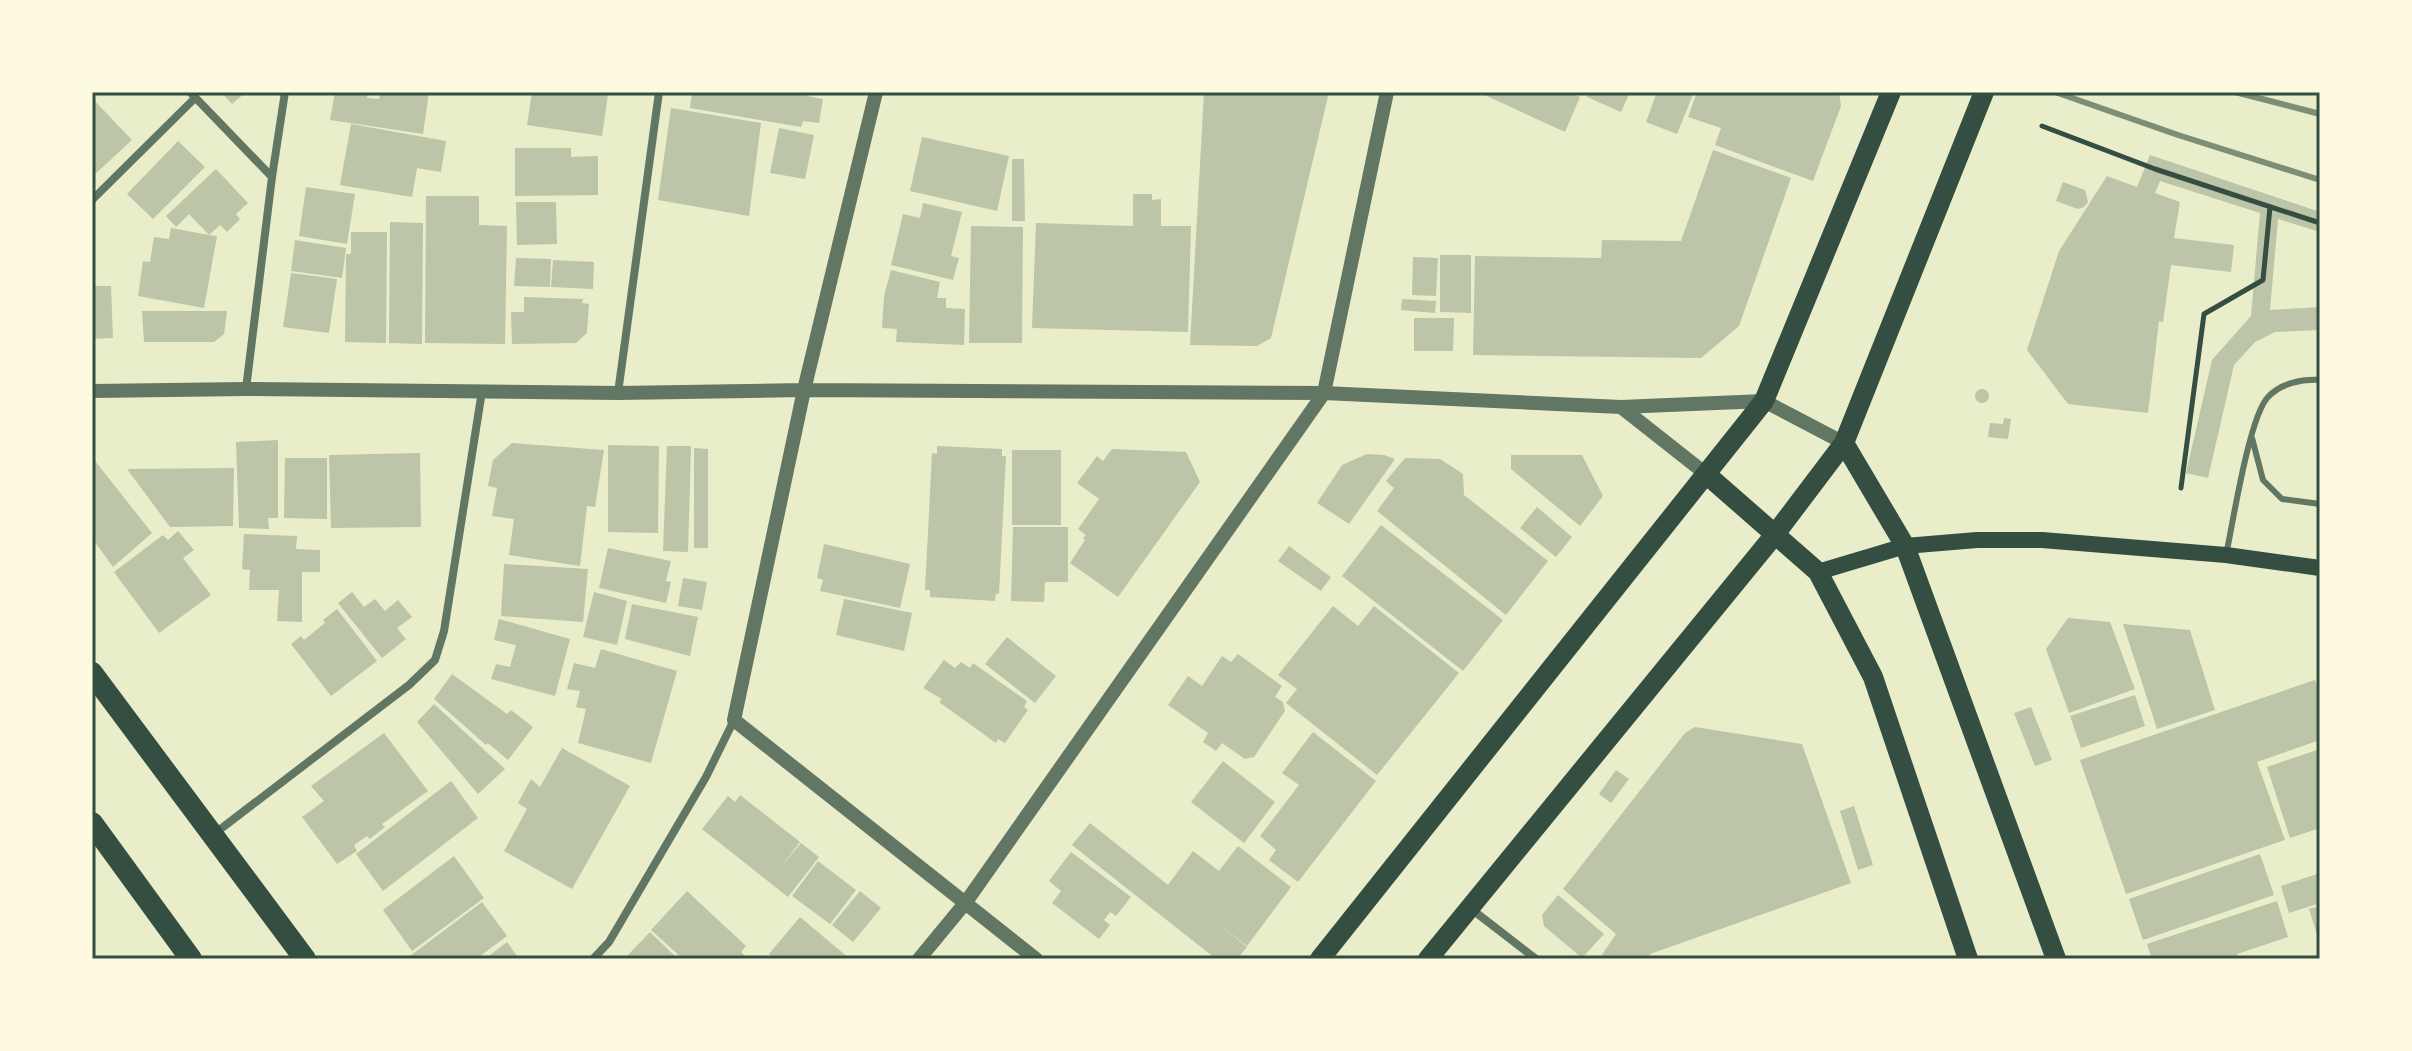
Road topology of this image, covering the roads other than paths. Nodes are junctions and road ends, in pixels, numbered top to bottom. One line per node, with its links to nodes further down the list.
1 (285, 92): 8 (street)
2 (659, 92): 15 (street)
3 (876, 92): 12 (street)
4 (1387, 92): 16 (street)
5 (1891, 92): 17 (main road)
6 (1984, 92): 20 (main road)
7 (193, 95): 8 (street); 9 (street)
8 (272, 177): 11 (street)
9 (92, 200)
10 (2320, 380): 19 (lane)
11 (246, 389): 13 (street); 14 (street)
12 (804, 390): 15 (street); 16 (street); 29 (street)
13 (92, 391)
14 (482, 391): 15 (street); 31 (street)
15 (618, 393)
16 (1324, 393): 18 (street); 32 (street)
17 (1764, 401): 18 (street); 20 (street); 21 (main road)
18 (1621, 407): 21 (street)
19 (2251, 435): 22 (lane); 25 (lane)
20 (1844, 443): 23 (main road); 24 (main road)
21 (1706, 474): 23 (main road); 39 (main road)
22 (2320, 504)
23 (1776, 533): 27 (main road); 33 (main road)
24 (1905, 546): 25 (main road); 27 (main road); 43 (main road)
25 (2226, 555): 26 (main road)
26 (2320, 568)
27 (1818, 572): 42 (main road)
28 (92, 673): 31 (highway)
29 (734, 720): 32 (street); 36 (street)
30 (92, 823): 34 (highway)
31 (214, 834): 35 (highway)
32 (966, 902): 37 (street); 38 (street)
33 (1469, 907): 40 (main road); 41 (street)
34 (181, 951)
35 (305, 959)
36 (593, 959)
37 (919, 959)
38 (1036, 959)
39 (1320, 959)
40 (1428, 959)
41 (1536, 959)
42 (1968, 959)
43 (2056, 959)

